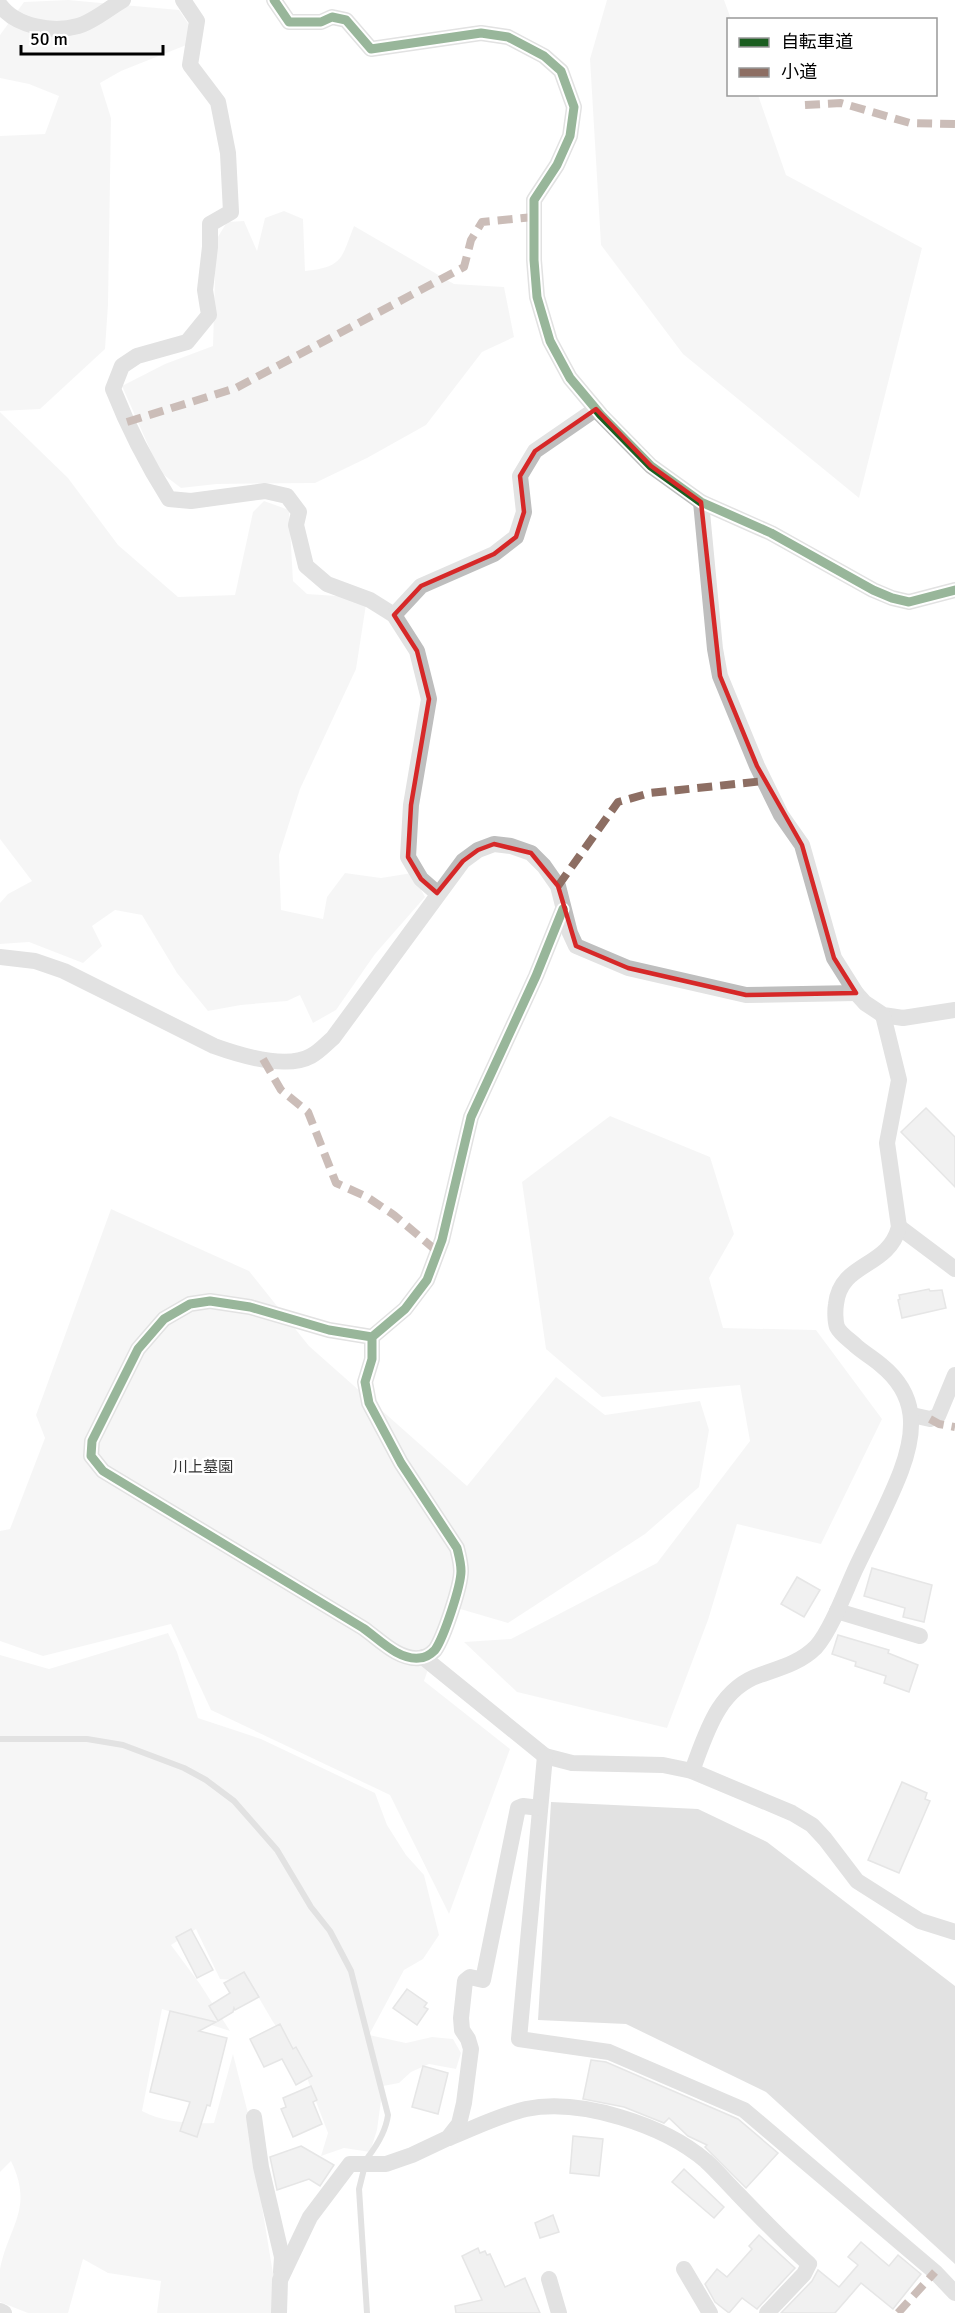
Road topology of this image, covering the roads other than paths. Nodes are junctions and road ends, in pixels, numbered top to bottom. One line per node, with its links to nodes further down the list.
1 (123, 0): 4 (street)
2 (183, 0): 8 (street)
3 (274, 0): 5 (street)
4 (0, 5)
5 (596, 409): 6 (street); 8 (street)
6 (701, 502): 7 (street); 12 (street)
7 (955, 590)
8 (394, 615): 9 (street)
9 (437, 893): 10 (street); 11 (street)
10 (563, 909): 12 (street); 17 (street)
11 (0, 957)
12 (856, 993): 14 (street)
13 (955, 1010): 14 (street)
14 (883, 1014): 15 (street)
15 (899, 1227): 16 (street); 19 (street)
16 (955, 1269)
17 (372, 1337): 22 (street); 22 (street)
18 (955, 1375): 19 (street)
19 (912, 1415): 20 (street)
20 (837, 1611): 21 (street); 24 (street)
21 (920, 1636)
22 (423, 1657): 23 (street)
23 (545, 1756): 24 (street); 25 (street)
24 (692, 1771): 26 (street)
25 (540, 1808): 28 (street); 32 (street)
26 (955, 1932)
27 (254, 2117): 31 (street)
28 (448, 2138): 31 (street); 36 (street)
29 (684, 2269): 35 (street)
30 (549, 2279): 34 (street)
31 (280, 2280): 33 (street)
32 (955, 2293)
33 (279, 2313)
34 (559, 2313)
35 (710, 2313)
36 (767, 2313)

